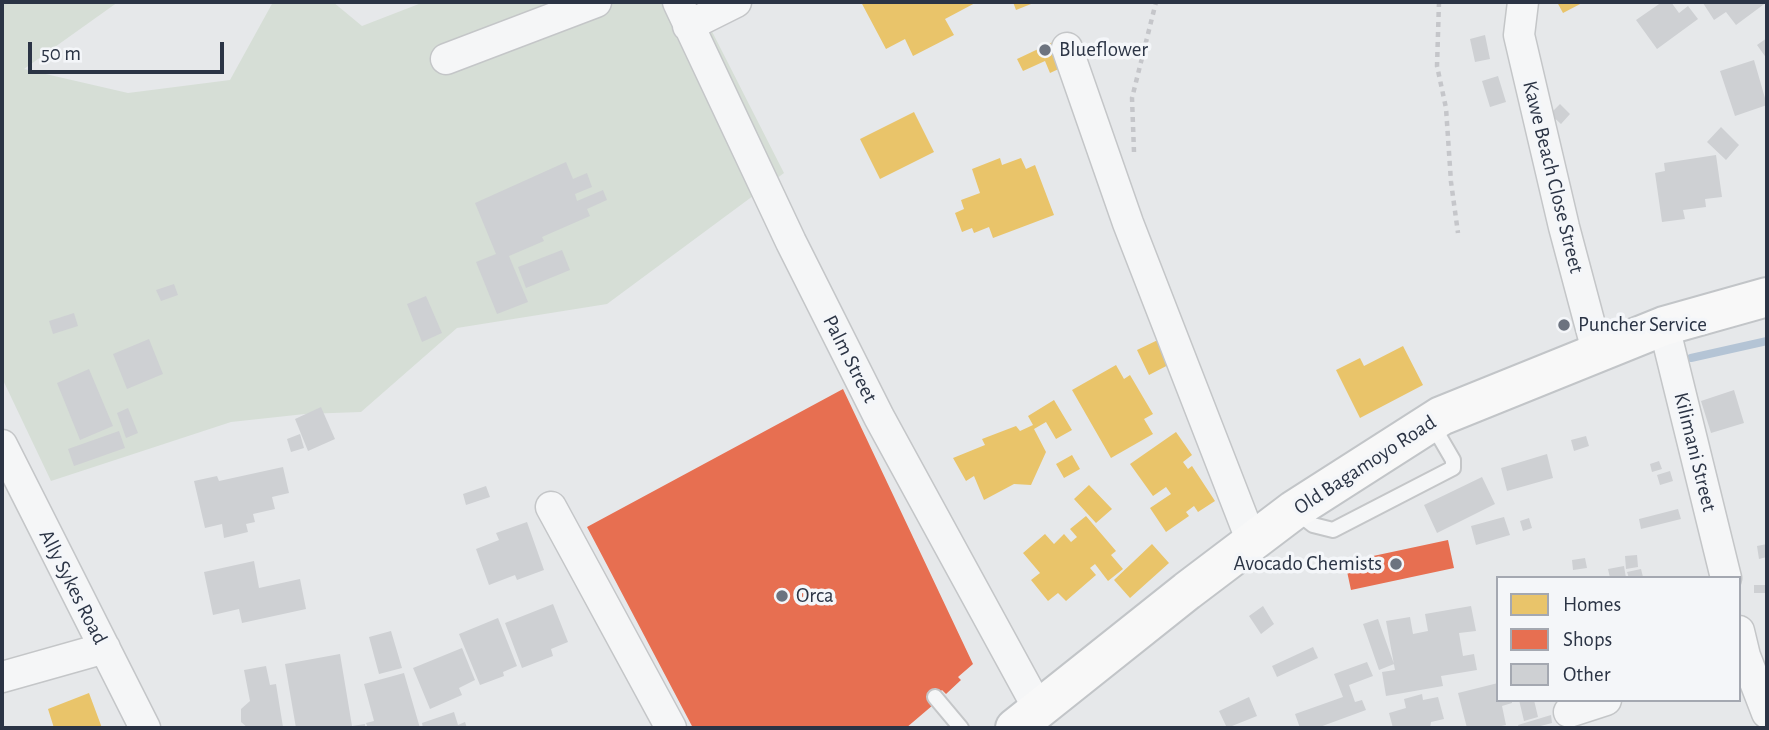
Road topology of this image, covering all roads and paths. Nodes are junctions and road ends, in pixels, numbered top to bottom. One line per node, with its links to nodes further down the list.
1 (596, 2): 8 (street)
2 (736, 2): 6 (street)
3 (1156, 2): 9 (path)
4 (1439, 2): 10 (path)
5 (1523, 2): 13 (street, Kawe Beach Close Street)
6 (681, 10): 25 (street, Palm Street)
7 (1067, 48): 16 (street)
8 (446, 59)
9 (1133, 160)
10 (1458, 233)
11 (1767, 297): 12 (main road, Old Bagamoyo Road)
12 (1664, 326): 13 (main road, Old Bagamoyo Road); 17 (street, Kilimani Street)
13 (1597, 351): 16 (main road, Old Bagamoyo Road)
14 (2, 446): 18 (street, Ally Sykes Road)
15 (551, 507): 27 (street)
16 (1252, 542): 25 (main road, Old Bagamoyo Road)
17 (1726, 576)
18 (105, 648): 20 (street); 26 (street, Ally Sykes Road)
19 (1741, 648): 24 (street)
20 (2, 677)
21 (935, 697): 28 (lane)
22 (1600, 702): 23 (street)
23 (1569, 712)
24 (1767, 713)
25 (1026, 718)
26 (145, 728)
27 (671, 728)
28 (961, 728)

